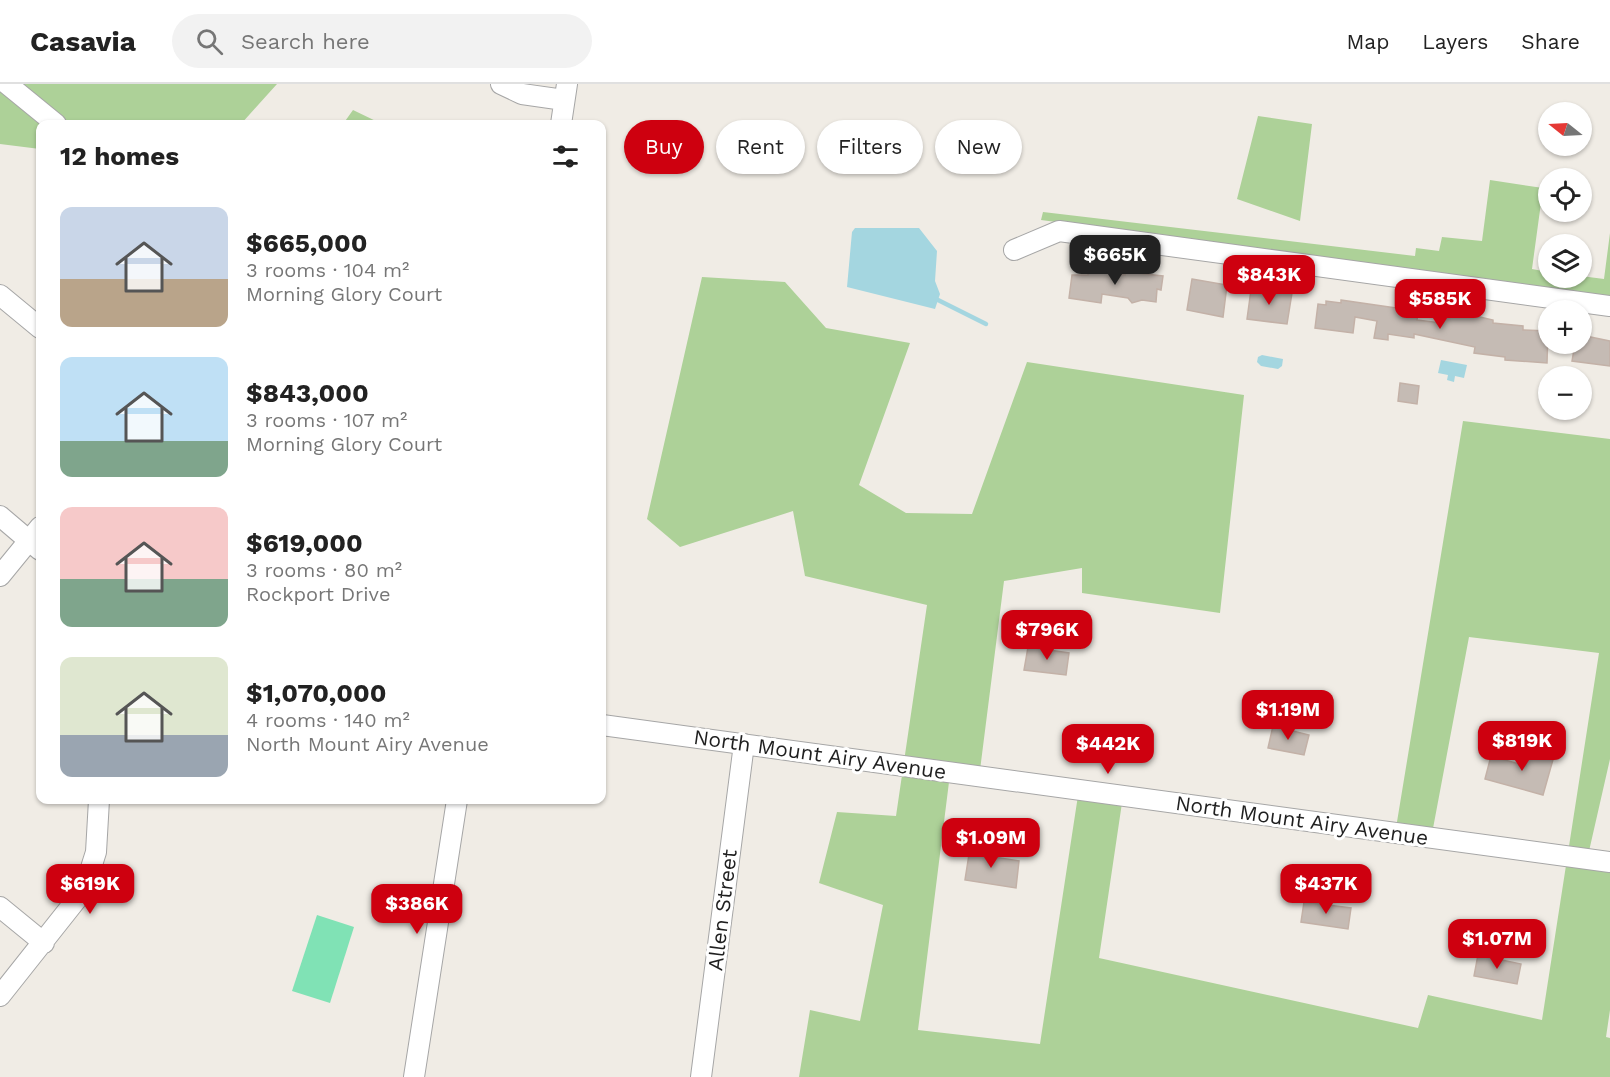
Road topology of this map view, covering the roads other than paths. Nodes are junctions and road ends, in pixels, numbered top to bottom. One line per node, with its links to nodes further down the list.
1 (7, 84): 4 (street)
2 (501, 84): 3 (street)
3 (566, 92): 5 (street)
4 (51, 120)
5 (562, 120)
6 (1014, 250): 8 (street)
7 (0, 295): 9 (street)
8 (1610, 306)
9 (36, 325)
10 (0, 516): 11 (street)
11 (36, 538)
12 (36, 540): 13 (street)
13 (0, 576)
14 (606, 726): 15 (street, North Mount Airy Avenue)
15 (744, 744): 18 (street, North Mount Airy Avenue); 23 (street, Allen Street)
16 (99, 804): 20 (street)
17 (456, 804): 22 (street)
18 (1610, 862)
19 (0, 907): 20 (street)
20 (44, 943): 21 (street)
21 (0, 996)
22 (414, 1077)
23 (700, 1077)

